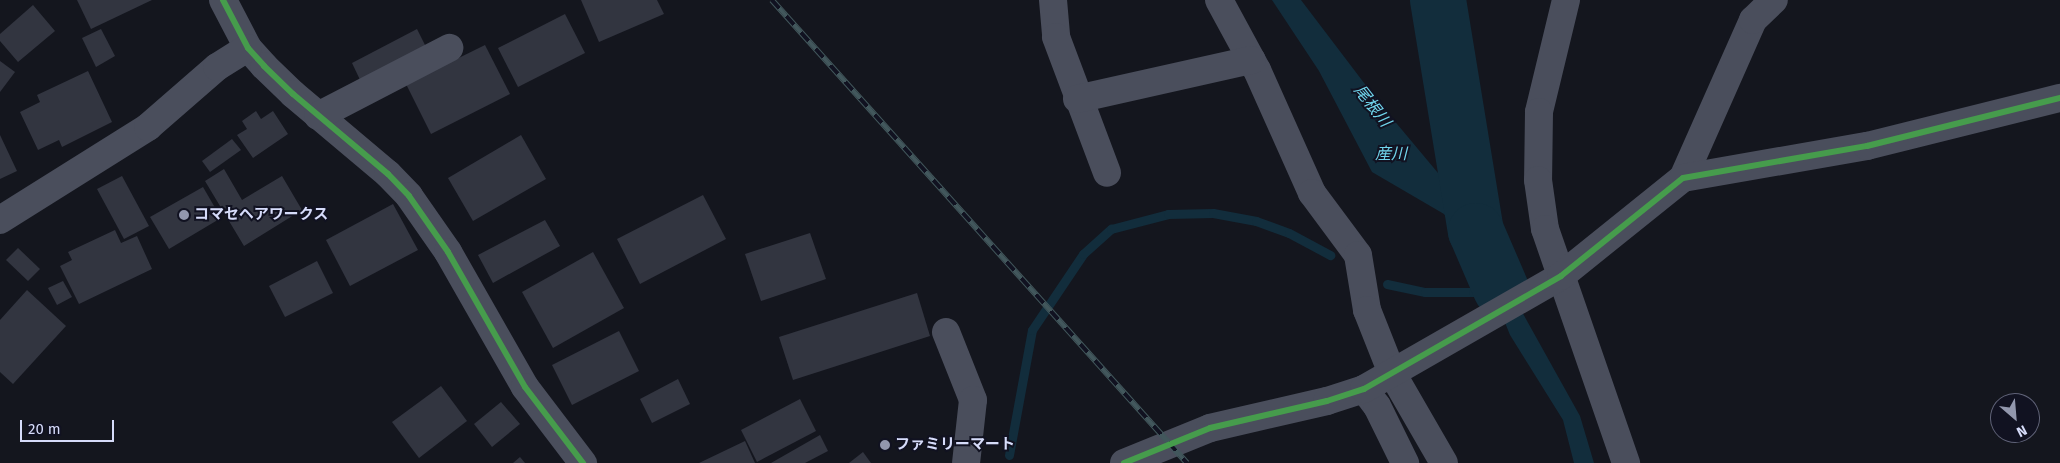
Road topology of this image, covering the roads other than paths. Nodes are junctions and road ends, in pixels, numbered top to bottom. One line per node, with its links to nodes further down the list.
1 (223, 0): 6 (street)
2 (1052, 0): 10 (street)
3 (1219, 0): 8 (street)
4 (1566, 0): 15 (street)
5 (1774, 0): 13 (street)
6 (248, 48): 11 (street); 14 (street)
7 (449, 48): 11 (street)
8 (1252, 60): 10 (street); 17 (street)
9 (2060, 98): 13 (street)
10 (1077, 99): 12 (street)
11 (318, 116): 19 (street)
12 (1107, 173)
13 (1683, 178): 15 (street)
14 (0, 220)
15 (1556, 279): 17 (street); 24 (street)
16 (946, 332): 20 (street)
17 (1392, 373): 18 (street); 23 (street)
18 (1364, 389): 21 (street); 22 (street)
19 (583, 463)
20 (966, 463)
21 (1124, 463)
22 (1405, 463)
23 (1444, 463)
24 (1626, 463)

